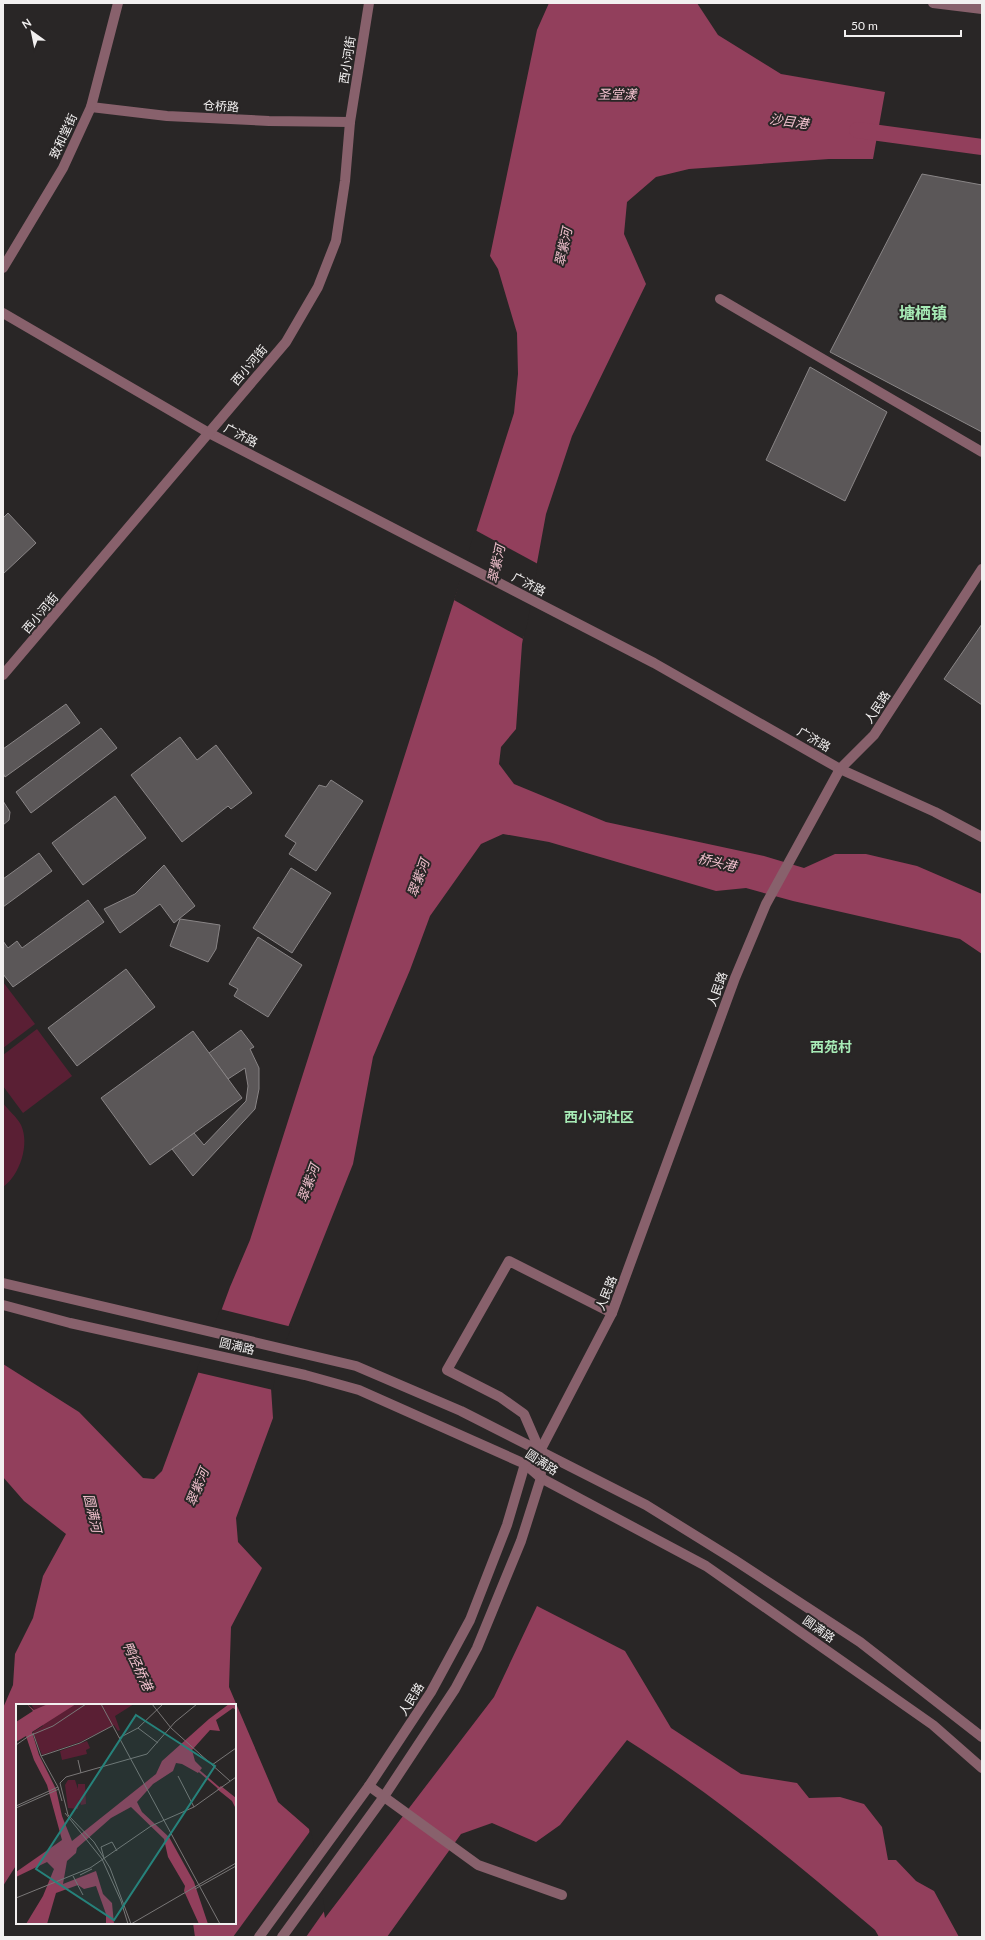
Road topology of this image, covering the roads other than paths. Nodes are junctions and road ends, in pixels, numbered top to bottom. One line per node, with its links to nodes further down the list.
1 (118, 3): 6 (street, 致和堂街)
2 (369, 3): 7 (street, 西小河街)
3 (933, 3): 4 (street)
4 (952, 4): 5 (street)
5 (982, 9)
6 (91, 107): 7 (street, 仓桥路); 8 (street, 致和堂街)
7 (350, 122): 11 (street, 西小河街)
8 (3, 268)
9 (720, 299): 12 (street)
10 (3, 313): 11 (street, 广济路)
11 (209, 433): 14 (street, 西小河街); 15 (street, 广济路)
12 (982, 452)
13 (982, 569): 15 (street, 人民路)
14 (3, 675)
15 (840, 769): 16 (street, 广济路); 19 (street, 人民路)
16 (982, 837)
17 (3, 1283): 20 (street, 圆满路)
18 (3, 1305): 21 (street, 圆满路)
19 (612, 1313): 20 (street, 人民路); 20 (street)
20 (540, 1451): 21 (street, 人民路); 22 (street, 人民路); 23 (street, 圆满路)
21 (525, 1464): 22 (street, 圆满路); 25 (street, 人民路)
22 (541, 1478): 24 (street, 圆满路); 26 (street, 人民路)
23 (982, 1738)
24 (982, 1768)
25 (369, 1786): 26 (street); 28 (street, 人民路)
26 (383, 1798): 27 (street); 29 (street, 人民路)
27 (562, 1895)
28 (259, 1937)
29 (282, 1937)

